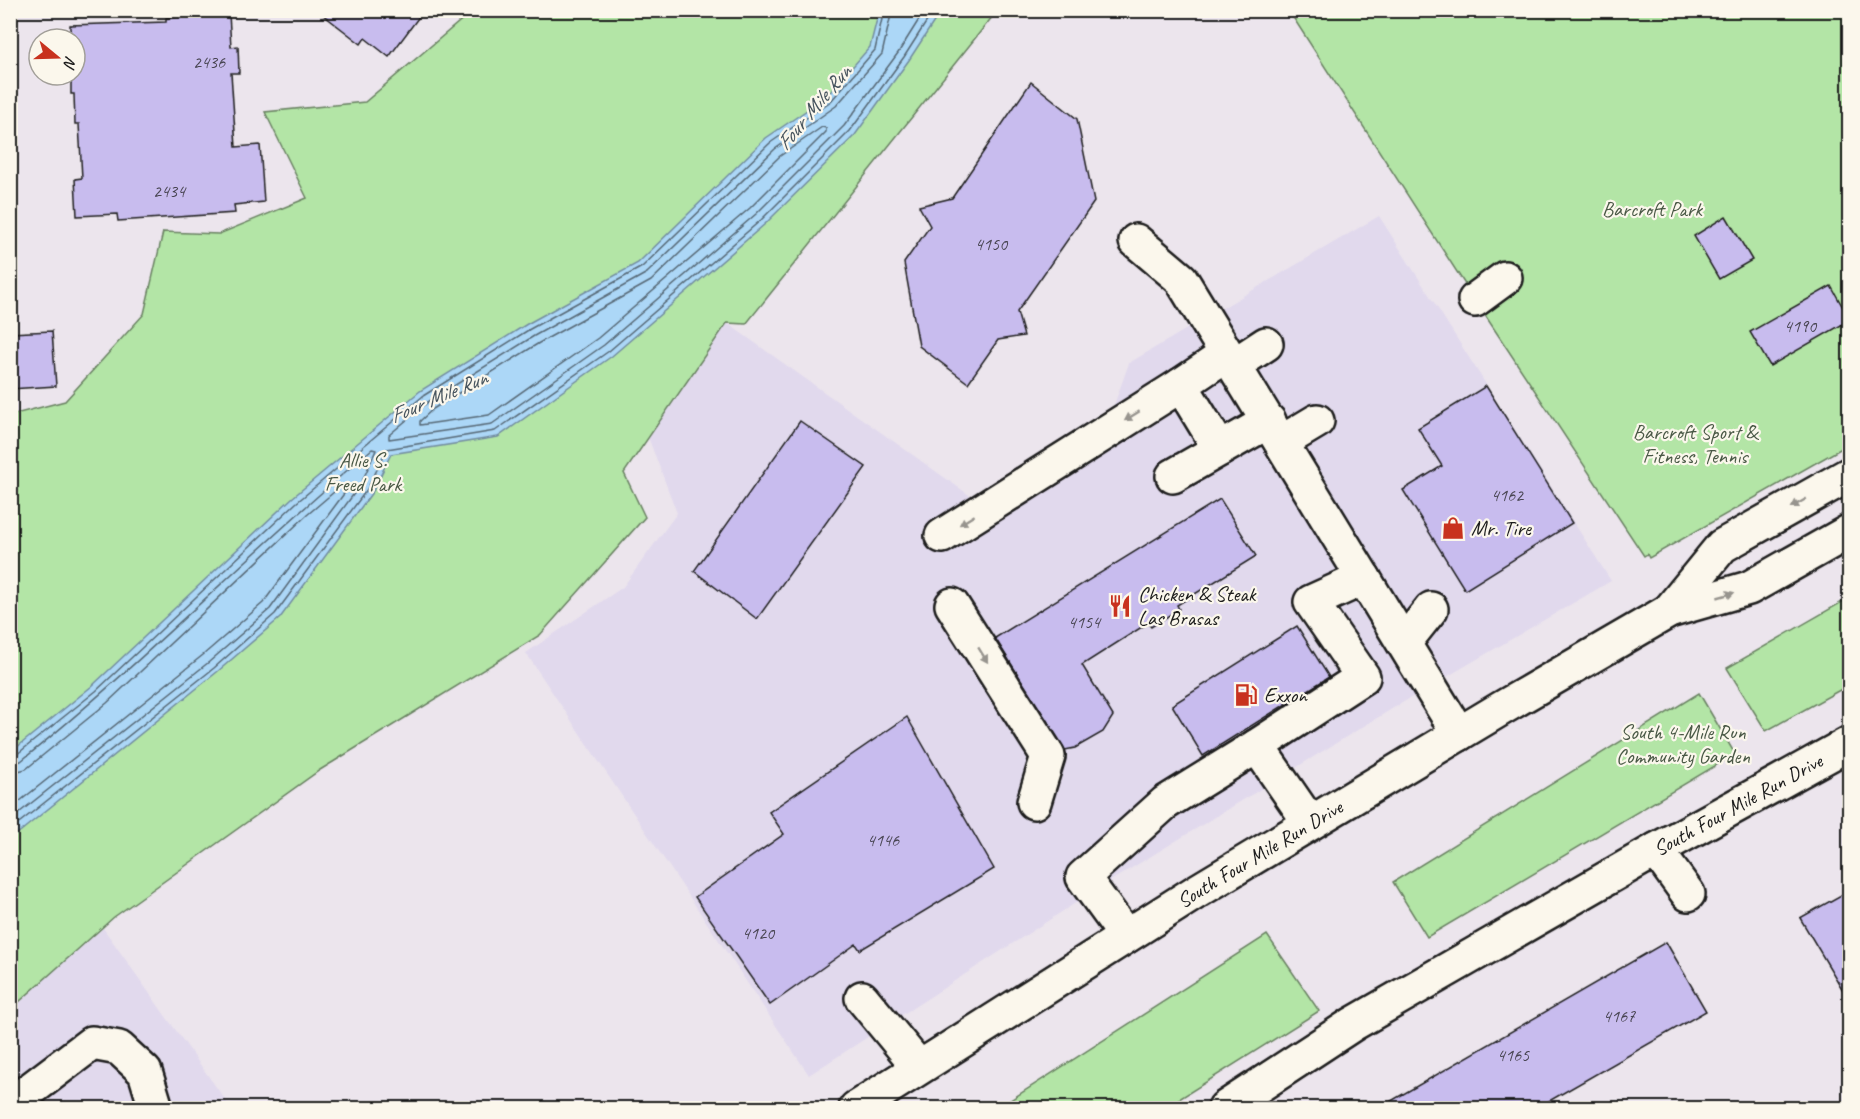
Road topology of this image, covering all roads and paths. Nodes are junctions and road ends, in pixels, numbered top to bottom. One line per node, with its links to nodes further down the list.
1 (1136, 242): 5 (main road)
2 (1505, 278): 3 (main road)
3 (1475, 300)
4 (1266, 344): 5 (main road)
5 (1230, 359): 6 (main road); 8 (main road)
6 (1181, 385): 9 (main road); 13 (main road, one-way to 13)
7 (1317, 421): 8 (main road)
8 (1275, 432): 9 (main road); 14 (main road)
9 (1220, 449): 11 (main road)
10 (1850, 474): 17 (main road, South Four Mile Run Drive, one-way to 17)
11 (1173, 476)
12 (1850, 531): 17 (main road, South Four Mile Run Drive, one-way to 12)
13 (942, 536)
14 (1364, 578): 18 (main road); 21 (main road)
15 (952, 606): 22 (main road, one-way to 22)
16 (1431, 609): 18 (main road)
17 (1669, 611): 19 (main road, South Four Mile Run Drive)
18 (1404, 643): 19 (main road)
19 (1459, 734): 23 (main road, South Four Mile Run Drive)
20 (1850, 743): 24 (main road, South Four Mile Run Drive)
21 (1257, 746): 23 (main road); 26 (main road)
22 (1034, 802)
23 (1310, 823): 26 (main road, South Four Mile Run Drive)
24 (1656, 850): 25 (main road); 32 (main road, South Four Mile Run Drive)
25 (1688, 894)
26 (1126, 936): 28 (main road, South Four Mile Run Drive)
27 (862, 998): 28 (main road)
28 (920, 1067): 31 (main road, South Four Mile Run Drive)
29 (10, 1105): 30 (main road)
30 (156, 1108)
31 (856, 1108)
32 (1224, 1108)

